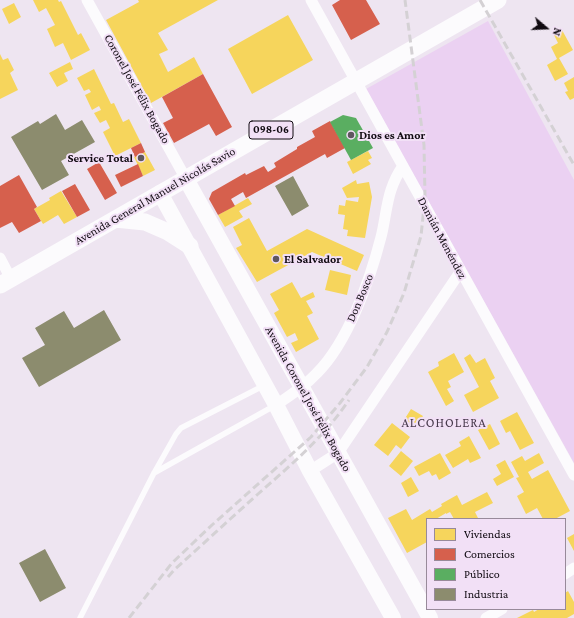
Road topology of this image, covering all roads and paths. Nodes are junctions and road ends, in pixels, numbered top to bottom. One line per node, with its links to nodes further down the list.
1 (87, 0): 6 (street, Coronel José Félix Bogado)
2 (311, 0): 4 (street, Damián Menéndez)
3 (498, 0): 4 (main road, Avenida General Manuel Nicolás Savio)
4 (355, 81): 5 (street, Damián Menéndez); 6 (main road, Avenida General Manuel Nicolás Savio / 098-06)
5 (403, 166): 11 (street, Damián Menéndez); 14 (street, Don Bosco)
6 (186, 179): 7 (main road, Avenida General Manuel Nicolás Savio); 14 (main road, Avenida Coronel José Félix Bogado)
7 (160, 194): 8 (main road, Avenida General Manuel Nicolás Savio); 9 (main road)
8 (115, 219): 9 (main road); 12 (main road, Avenida General Manuel Nicolás Savio)
9 (190, 246): 13 (main road)
10 (0, 258): 12 (street)
11 (460, 272): 16 (street); 19 (street, Damián Menéndez)
12 (6, 282)
13 (265, 385): 15 (main road); 18 (lane)
14 (302, 387): 15 (street, Don Bosco); 16 (main road, Avenida Coronel José Félix Bogado)
15 (276, 405): 17 (main road); 18 (lane)
16 (338, 453): 17 (street); 23 (main road, Avenida Coronel José Félix Bogado)
17 (310, 471): 22 (main road)
18 (154, 473): 21 (lane)
19 (574, 475)
20 (500, 610): 24 (street)
21 (80, 618)
22 (393, 618)
23 (430, 618)
24 (486, 618)

